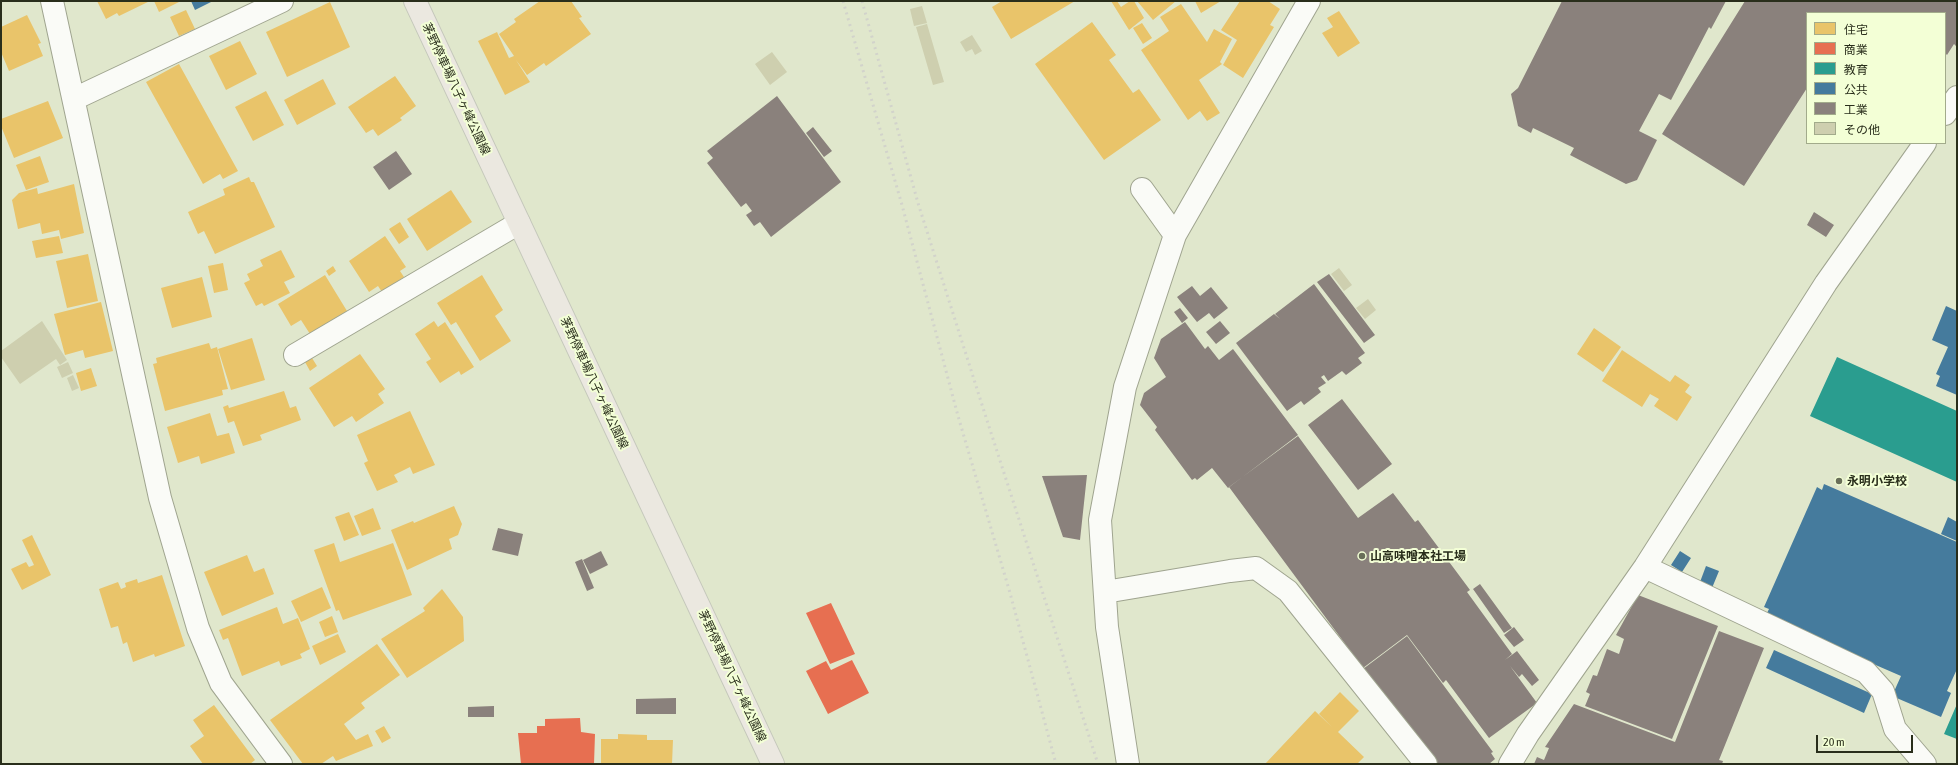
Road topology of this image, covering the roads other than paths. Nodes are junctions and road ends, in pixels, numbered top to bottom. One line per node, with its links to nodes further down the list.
1 (52, 1): 6 (street)
2 (282, 1): 6 (street)
3 (415, 1): 10 (main road, 茅野停車場八子ヶ峰公園線)
4 (1309, 1): 11 (street)
5 (1957, 97): 7 (street)
6 (74, 99): 15 (street)
7 (1946, 113)
8 (1924, 144): 13 (street)
9 (1142, 189): 11 (street)
10 (519, 223): 12 (street); 16 (main road, 茅野停車場八子ヶ峰公園線)
11 (1176, 235): 14 (street)
12 (295, 355)
13 (1645, 567): 19 (street); 20 (street)
14 (1105, 592): 17 (street); 18 (street)
15 (281, 764)
16 (773, 764)
17 (1128, 764)
18 (1426, 764)
19 (1510, 764)
20 (1926, 764)

